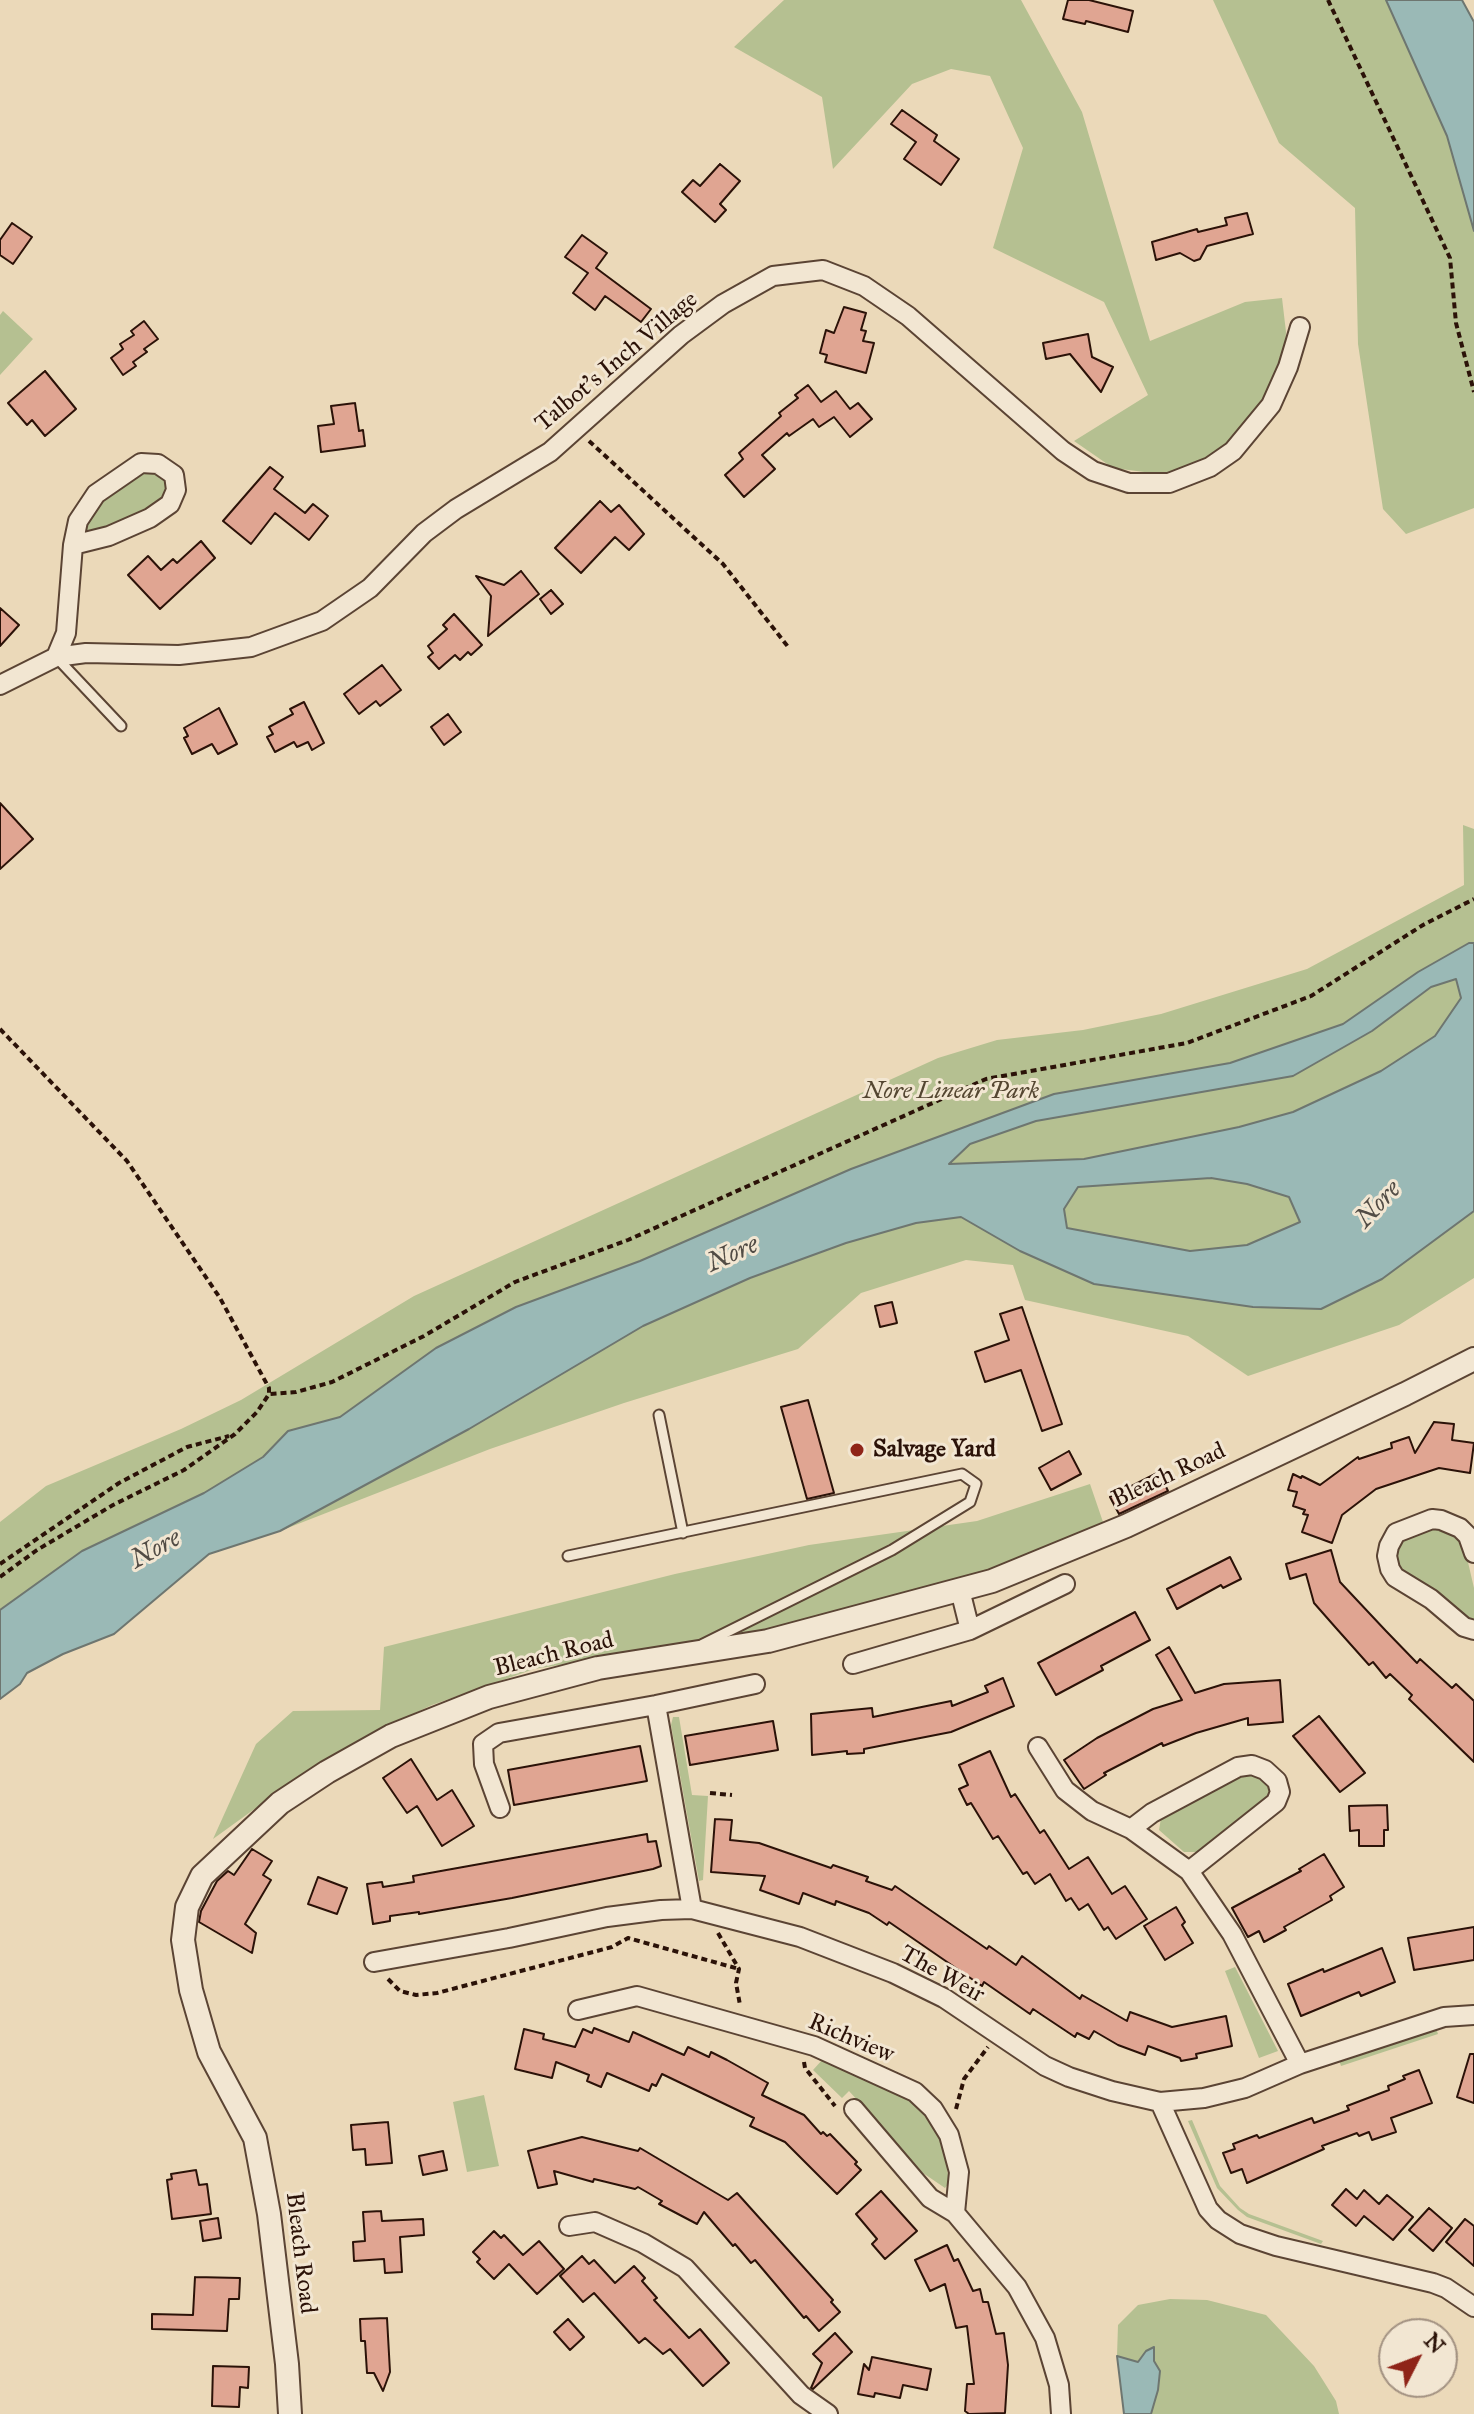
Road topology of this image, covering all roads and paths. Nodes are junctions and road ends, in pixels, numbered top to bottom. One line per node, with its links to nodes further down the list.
1 (1328, 0): 3 (path)
2 (1300, 327): 4 (street, Talbot's Inch Village)
3 (1474, 392)
4 (576, 429): 6 (path); 7 (street, Talbot's Inch Village)
5 (73, 545): 5 (street); 7 (street)
6 (789, 648)
7 (56, 657): 8 (street, Talbot's Inch Village); 9 (lane)
8 (0, 685)
9 (121, 726)
10 (1474, 899): 13 (path)
11 (0, 1029): 13 (path)
12 (1474, 1359): 22 (street, Bleach Road)
13 (269, 1394): 15 (path)
14 (659, 1415): 16 (lane)
15 (235, 1434): 19 (path); 20 (path)
16 (683, 1533): 18 (lane); 25 (lane)
17 (1474, 1553): 24 (street)
18 (568, 1556)
19 (0, 1564)
20 (0, 1577)
21 (1065, 1584): 23 (street)
22 (960, 1590): 23 (street); 25 (street, Bleach Road)
23 (970, 1630): 26 (street)
24 (1474, 1630)
25 (682, 1655): 53 (street, Bleach Road)
26 (853, 1664)
27 (755, 1684): 28 (street)
28 (656, 1705): 32 (street); 35 (street)
29 (1038, 1747): 33 (street)
30 (710, 1793): 31 (path)
31 (732, 1795)
32 (500, 1808)
33 (1131, 1829): 34 (street); 34 (street)
34 (1189, 1871): 46 (street)
35 (692, 1909): 37 (street, The Weir); 44 (street, The Weir)
36 (718, 1925): 38 (path)
37 (374, 1962): 38 (path)
38 (739, 1969): 41 (path)
39 (638, 1977): 40 (street)
40 (637, 1996): 42 (street, Richview); 45 (street, Richview)
41 (741, 2008)
42 (578, 2010)
43 (1474, 2015): 46 (street, The Weir)
44 (996, 2035): 47 (street, The Weir); 49 (path)
45 (804, 2043): 48 (path); 49 (street, Richview)
46 (1300, 2064): 47 (street, The Weir)
47 (1160, 2102): 52 (street)
48 (854, 2109): 50 (street)
49 (945, 2128): 50 (street, Richview)
50 (955, 2213): 55 (street)
51 (569, 2226): 54 (street)
52 (1474, 2307)
53 (290, 2414)
54 (828, 2414)
55 (1061, 2414)

